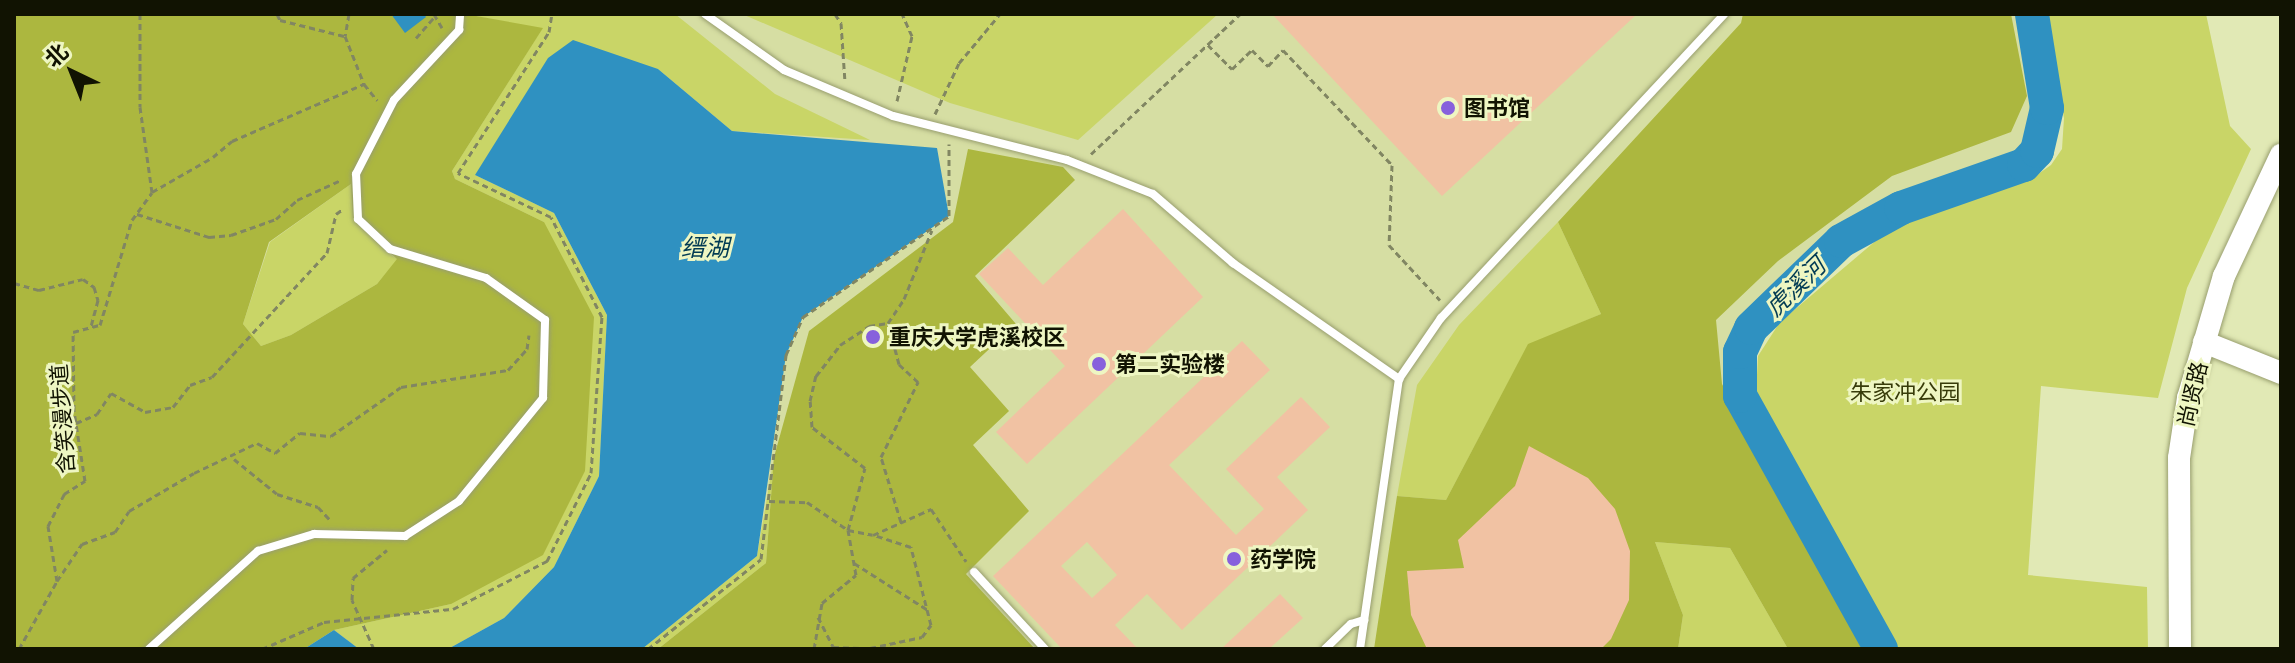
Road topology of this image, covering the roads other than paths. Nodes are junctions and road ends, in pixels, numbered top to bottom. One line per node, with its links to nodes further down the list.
1 (460, 14): 10 (lane)
2 (705, 14): 7 (lane)
3 (1724, 14): 7 (lane)
4 (2281, 155): 5 (street, 尚贤路)
5 (2204, 342): 6 (street); 14 (street, 尚贤路)
6 (2281, 373)
7 (1399, 379): 9 (lane)
8 (974, 572): 11 (lane)
9 (1364, 620): 12 (lane); 13 (lane)
10 (149, 649)
11 (1045, 649)
12 (1325, 649)
13 (1360, 649)
14 (2180, 649)

